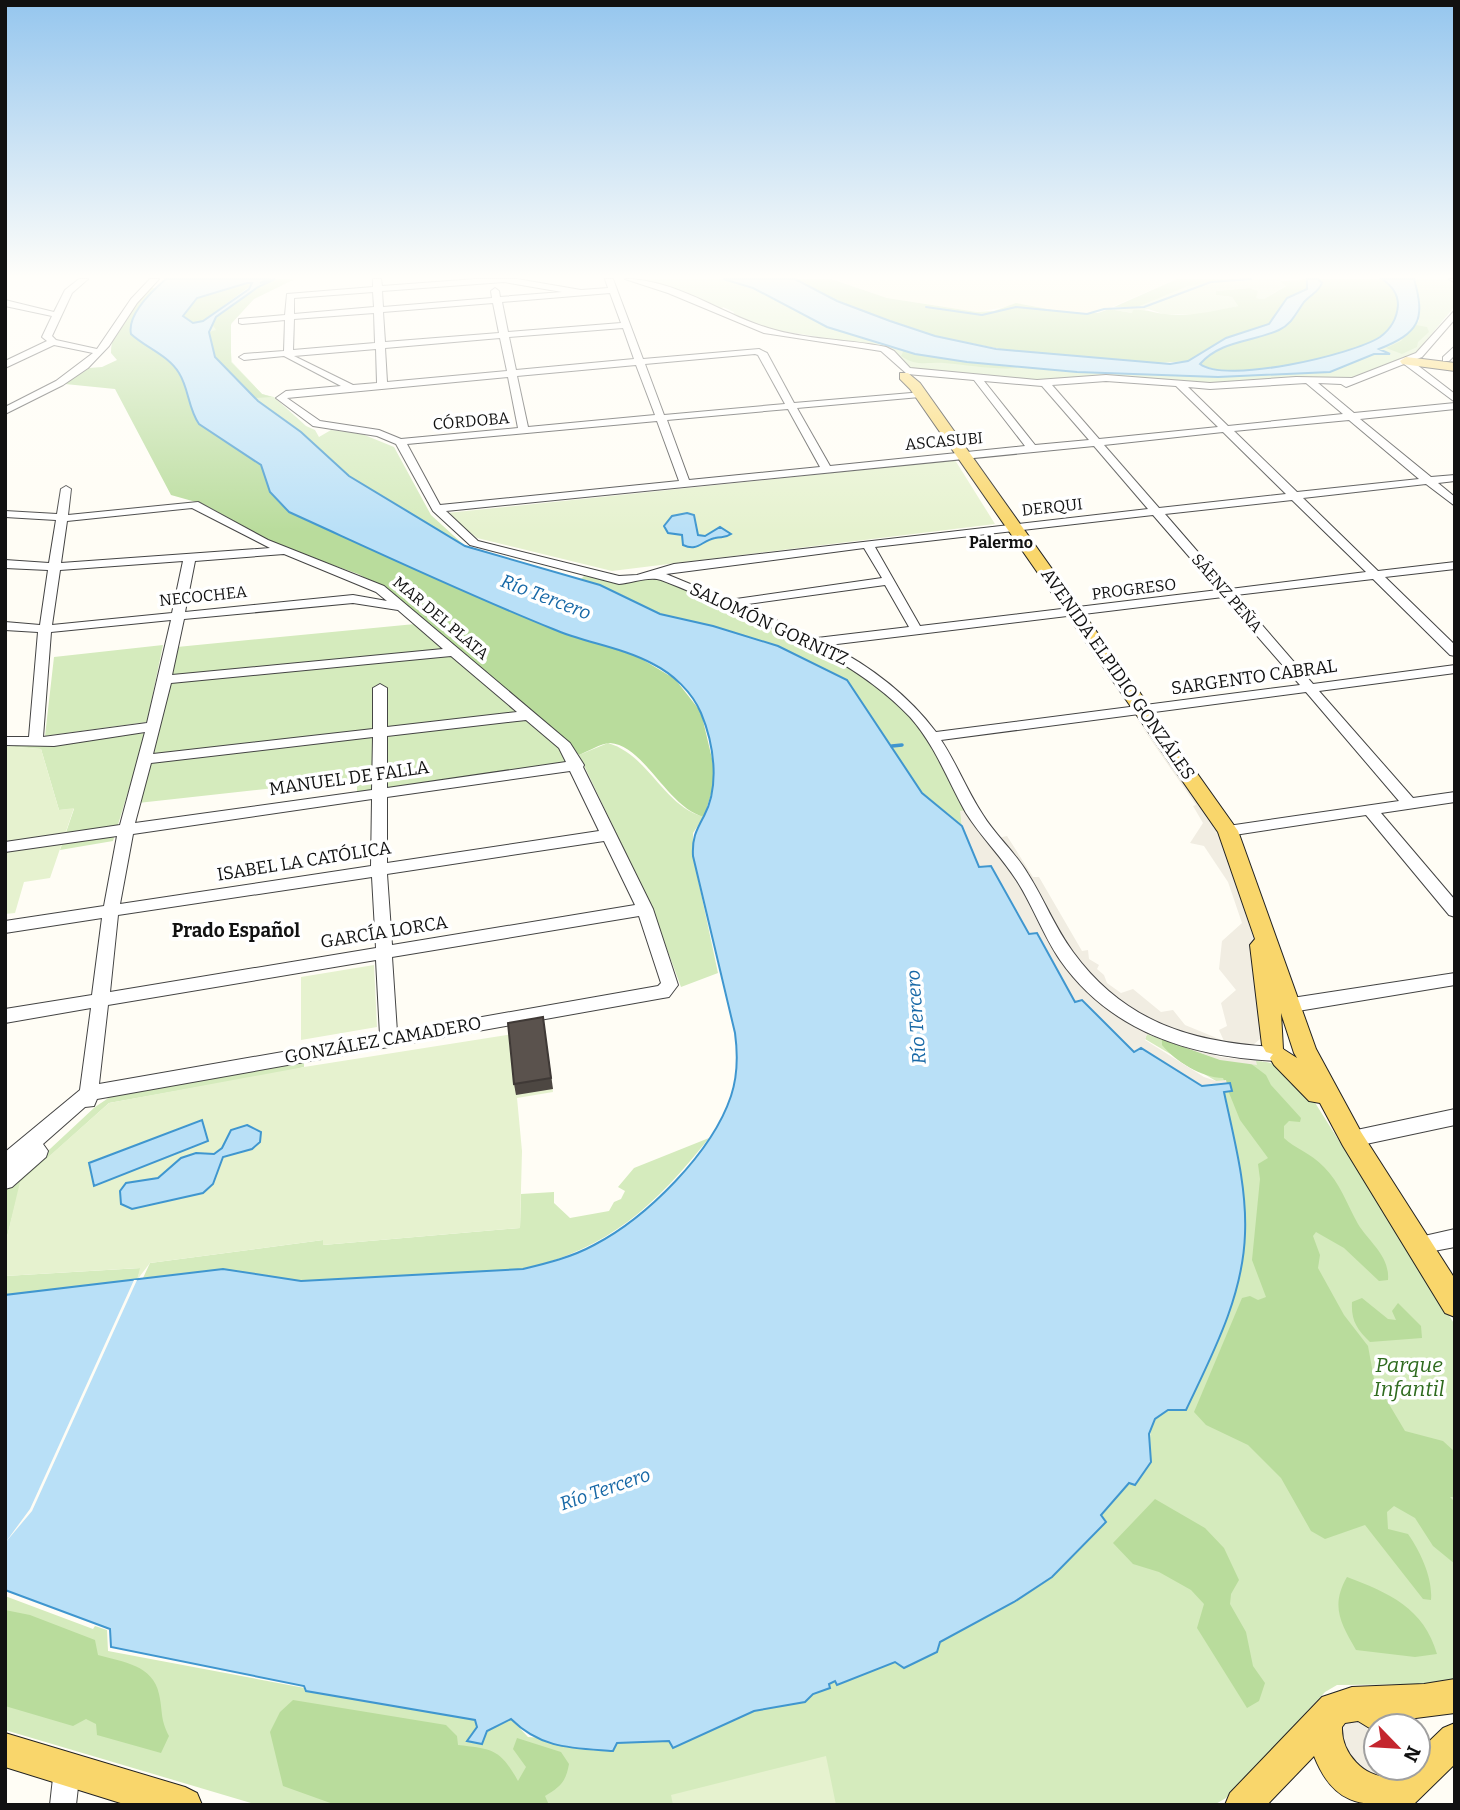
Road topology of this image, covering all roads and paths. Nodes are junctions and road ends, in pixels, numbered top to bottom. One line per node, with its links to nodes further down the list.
1 (85, 363): 23 (street)
2 (86, 363): 26 (street)
3 (306, 363): 20 (street)
4 (381, 363): 19 (street)
5 (511, 363): 12 (street)
6 (624, 363): 12 (street)
7 (640, 363): 28 (street)
8 (768, 363): 25 (street)
9 (899, 363): 14 (street)
10 (1400, 363): 16 (street)
11 (1409, 363): 22 (street)
12 (513, 374): 19 (street); 30 (street)
13 (977, 378): 14 (street, CÓRDOBA); 17 (street, CÓRDOBA); 33 (street)
14 (913, 379): 25 (street, CÓRDOBA); 34 (main road, AVENIDA ELPIDIO GONZÁLES)
15 (1309, 380): 16 (street, CÓRDOBA); 18 (street, CÓRDOBA); 21 (street)
16 (1354, 381): 21 (street)
17 (1044, 382): 18 (street, CÓRDOBA); 32 (street, SÁENZ PEÑA)
18 (1177, 382): 29 (street)
19 (382, 385): 20 (street)
20 (352, 388): 31 (street)
21 (1322, 392): 27 (street)
22 (1455, 398)
23 (5, 404)
24 (1455, 406): 27 (street, ASCASUBI)
25 (791, 407): 28 (street, CÓRDOBA); 35 (street)
26 (5, 411)
27 (1351, 417): 29 (street, ASCASUBI); 37 (street)
28 (660, 419): 30 (street, CÓRDOBA); 38 (street)
29 (1226, 429): 32 (street, ASCASUBI); 40 (street)
30 (524, 432): 31 (street, CÓRDOBA)
31 (400, 442): 42 (street)
32 (1097, 442): 33 (street, ASCASUBI); 43 (street, SÁENZ PEÑA)
33 (1032, 449): 34 (street, ASCASUBI)
34 (964, 456): 35 (street, ASCASUBI); 46 (main road, AVENIDA ELPIDIO GONZÁLES)
35 (825, 467): 38 (street, ASCASUBI)
36 (1455, 478): 37 (street, DERQUI)
37 (1428, 481): 40 (street, DERQUI); 41 (street)
38 (685, 483): 42 (street, ASCASUBI)
39 (66, 489): 45 (street)
40 (1295, 497): 43 (street, DERQUI); 54 (street)
41 (1455, 503)
42 (437, 509): 53 (street)
43 (1156, 511): 46 (street, DERQUI); 57 (street, SÁENZ PEÑA)
44 (5, 514): 45 (street)
45 (62, 518): 48 (street, MAR DEL PLATA); 52 (street)
46 (1014, 527): 47 (street, DERQUI); 61 (main road, AVENIDA ELPIDIO GONZÁLES)
47 (868, 544): 53 (street, DERQUI); 55 (street)
48 (284, 551): 49 (street); 56 (street, MAR DEL PLATA)
49 (190, 557): 52 (street); 62 (street)
50 (5, 564): 52 (street)
51 (1455, 565): 54 (street, PROGRESO)
52 (52, 567): 65 (street)
53 (654, 574): 59 (street, SALOMÓN GORNITZ)
54 (1374, 575): 57 (street, PROGRESO); 69 (street)
55 (889, 581): 59 (street); 64 (street)
56 (369, 584): 58 (street); 60 (street, MAR DEL PLATA)
57 (1228, 593): 61 (street, PROGRESO); 73 (street, SÁENZ PEÑA)
58 (353, 599): 60 (street, NECOCHEA); 62 (street, NECOCHEA)
59 (728, 604): 67 (street, SALOMÓN GORNITZ)
60 (404, 608): 68 (street, MAR DEL PLATA)
61 (1074, 612): 64 (street, PROGRESO); 74 (main road, AVENIDA ELPIDIO GONZÁLES)
62 (178, 615): 65 (street, NECOCHEA); 71 (street)
63 (5, 626): 65 (street, NECOCHEA)
64 (916, 629): 67 (street, PROGRESO)
65 (44, 633): 66 (street, NECOCHEA); 80 (street)
66 (5, 634)
67 (817, 642): 78 (street, SALOMÓN GORNITZ)
68 (454, 652): 71 (street); 75 (street, MAR DEL PLATA)
69 (1455, 652)
70 (1455, 669): 73 (street, SARGENTO CABRAL)
71 (165, 680): 76 (street)
72 (380, 688): 77 (street)
73 (1311, 689): 74 (street, SARGENTO CABRAL); 86 (street, SÁENZ PEÑA)
74 (1144, 711): 78 (street, SARGENTO CABRAL); 89 (main road, AVENIDA ELPIDIO GONZÁLES)
75 (531, 716): 77 (street); 81 (street, MAR DEL PLATA)
76 (153, 726): 80 (street); 82 (street)
77 (381, 732): 82 (street); 84 (street)
78 (933, 737): 106 (street, SALOMÓN GORNITZ)
79 (5, 741): 80 (street)
80 (36, 742)
81 (565, 746): 83 (street)
82 (144, 759): 88 (street)
83 (577, 765): 84 (street, MANUEL DE FALLA); 90 (street)
84 (378, 794): 88 (street, MANUEL DE FALLA); 92 (street)
85 (1455, 797): 86 (street)
86 (1410, 804): 87 (street)
87 (1370, 810): 89 (street); 95 (street)
88 (126, 830): 91 (street, MANUEL DE FALLA); 94 (street)
89 (1228, 831): 96 (main road, AVENIDA ELPIDIO GONZÁLES)
90 (609, 835): 92 (street, ISABEL LA CATÓLICA); 93 (street)
91 (5, 847)
92 (379, 868): 94 (street, ISABEL LA CATÓLICA); 98 (street)
93 (645, 909): 98 (street, GARCÍA LORCA); 100 (street)
94 (111, 910): 97 (street, ISABEL LA CATÓLICA); 101 (street)
95 (1455, 911)
96 (1256, 912): 102 (main road, AVENIDA ELPIDIO GONZÁLES); 106 (main road, AVENIDA ELPIDIO GONZÁLES)
97 (5, 928)
98 (382, 952): 101 (street, GARCÍA LORCA); 104 (street)
99 (1455, 979): 102 (street)
100 (670, 981): 104 (street, GONZÁLEZ CAMADERO)
101 (100, 999): 103 (street, GARCÍA LORCA); 107 (street)
102 (1292, 1005): 105 (main road, AVENIDA ELPIDIO GONZÁLES)
103 (5, 1016)
104 (389, 1038): 107 (street, GONZÁLEZ CAMADERO)
105 (1306, 1051): 106 (main road); 109 (main road, AVENIDA ELPIDIO GONZÁLES)
106 (1278, 1052): 109 (main road, AVENIDA ELPIDIO GONZÁLES)
107 (89, 1093): 110 (street); 111 (street)
108 (1455, 1117): 109 (street)
109 (1352, 1139): 113 (main road, AVENIDA ELPIDIO GONZÁLES)
110 (5, 1162)
111 (5, 1181)
112 (1455, 1238): 113 (street)
113 (1418, 1245): 114 (main road, AVENIDA ELPIDIO GONZÁLES)
114 (1455, 1304)
115 (1455, 1696): 116 (main road)
116 (1342, 1711): 117 (main road); 121 (main road); 124 (main road)
117 (1379, 1712)
118 (1455, 1740): 121 (main road)
119 (5, 1750): 120 (main road)
120 (67, 1769): 122 (street); 123 (main road)
121 (1391, 1790)
122 (63, 1805)
123 (185, 1805)
124 (1242, 1805)

